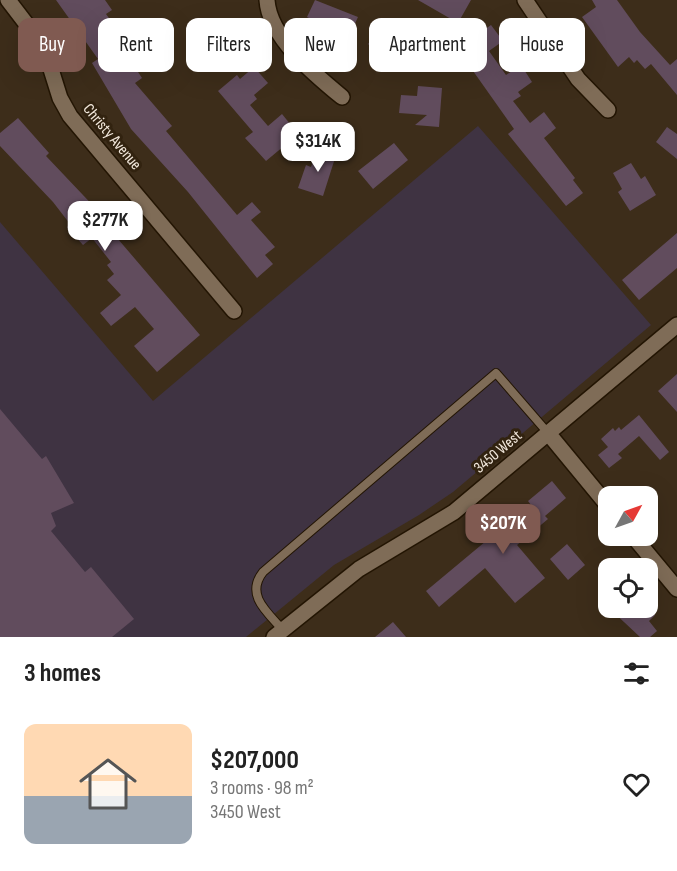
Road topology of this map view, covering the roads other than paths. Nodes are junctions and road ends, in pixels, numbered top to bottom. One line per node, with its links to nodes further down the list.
1 (8, 0): 6 (street, Christy Avenue)
2 (267, 0): 4 (street)
3 (525, 0): 5 (street)
4 (342, 97)
5 (608, 110)
6 (234, 311)
7 (677, 325): 8 (street, 3450 West)
8 (548, 433): 9 (street); 12 (street, 3450 West); 12 (lane)
9 (598, 494)
10 (641, 546): 11 (street)
11 (677, 589)
12 (279, 633)

